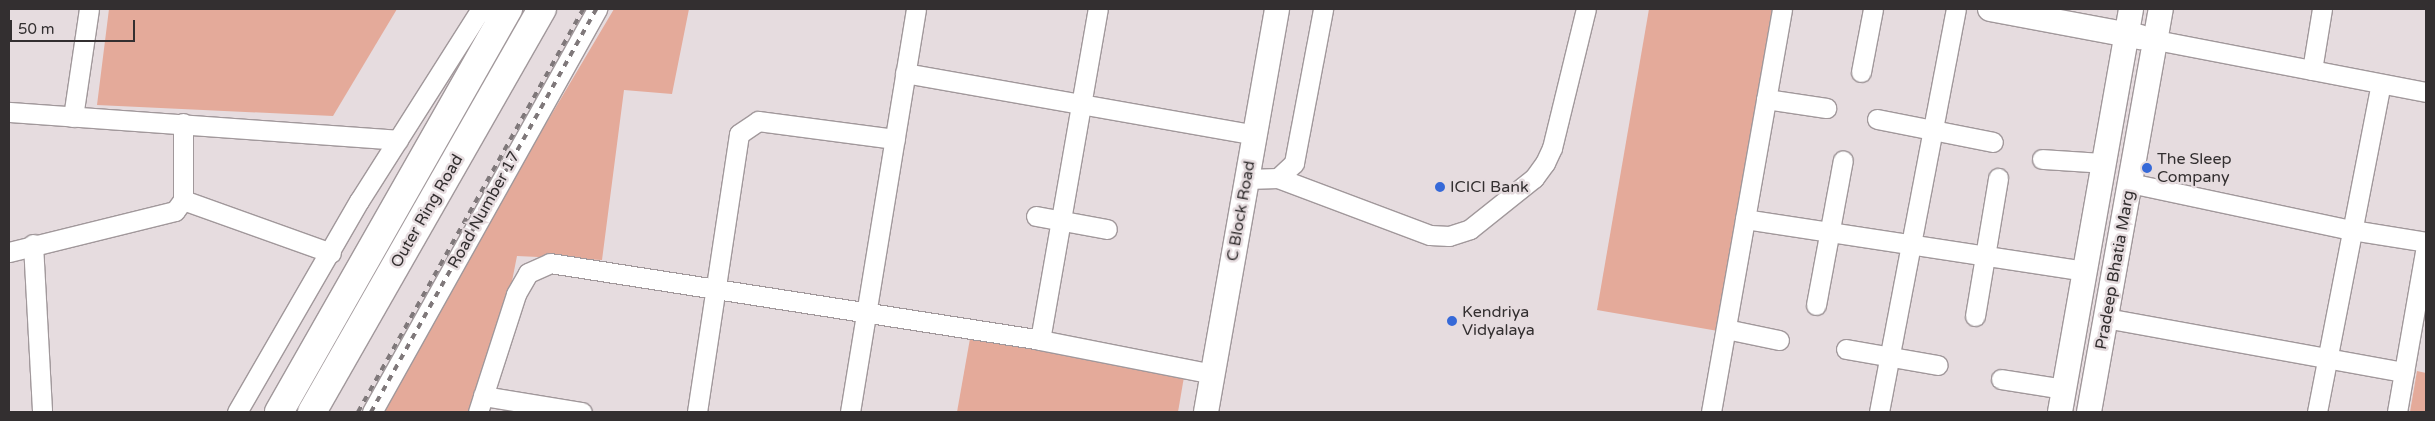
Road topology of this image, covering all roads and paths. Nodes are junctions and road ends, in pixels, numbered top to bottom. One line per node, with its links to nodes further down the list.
1 (89, 9): 28 (street)
2 (542, 9): 77 (highway, Outer Ring Road)
3 (597, 9): 78 (street, Road Number 17)
4 (916, 9): 21 (street)
5 (1098, 9): 25 (street)
6 (1277, 9): 32 (street, C Block Road)
7 (1323, 9): 39 (street)
8 (1586, 9): 39 (street)
9 (1782, 9): 24 (street)
10 (1873, 9): 20 (street)
11 (1956, 9): 31 (street)
12 (1990, 9): 17 (street)
13 (2131, 9): 17 (street, Pradeep Bhatia Marg)
14 (2161, 9): 18 (street, Pradeep Bhatia Marg)
15 (2322, 9): 19 (street)
16 (495, 11): 34 (street); 76 (highway, Outer Ring Road)
17 (2126, 35): 18 (street); 38 (street, Pradeep Bhatia Marg)
18 (2156, 40): 19 (street); 42 (street, Pradeep Bhatia Marg)
19 (2312, 70): 22 (street)
20 (1861, 72)
21 (905, 73): 25 (street); 33 (street)
22 (2381, 84): 23 (street); 48 (street)
23 (2426, 92)
24 (1766, 99): 26 (street); 45 (street)
25 (1081, 104): 32 (street); 46 (street)
26 (1826, 108)
27 (9, 112): 28 (street)
28 (73, 116): 30 (street)
29 (1877, 119): 31 (street)
30 (183, 123): 34 (street); 43 (street)
31 (1933, 131): 35 (street); 51 (street)
32 (1255, 135): 41 (street, C Block Road)
33 (894, 139): 57 (street); 59 (street)
34 (398, 140): 54 (street)
35 (1993, 142)
36 (2042, 158): 38 (street)
37 (1843, 160): 49 (street)
38 (2104, 163): 56 (street, Pradeep Bhatia Marg)
39 (1278, 178): 41 (street)
40 (1998, 178): 55 (street)
41 (1247, 179): 70 (street, C Block Road)
42 (2130, 183): 48 (street); 61 (street, Pradeep Bhatia Marg)
43 (183, 200): 50 (street); 54 (street)
44 (1036, 216): 46 (street)
45 (1745, 219): 49 (street); 62 (street)
46 (1061, 220): 47 (street); 63 (street)
47 (1107, 228)
48 (2352, 230): 52 (street); 67 (street)
49 (1829, 232): 51 (street); 58 (street)
50 (33, 244): 53 (street); 74 (street)
51 (1909, 244): 55 (street); 66 (street)
52 (2426, 244): 69 (street)
53 (9, 252)
54 (331, 253): 75 (street)
55 (1987, 256): 56 (street); 60 (street)
56 (2085, 271): 72 (street, Pradeep Bhatia Marg)
57 (715, 291): 59 (street); 73 (street); 80 (street)
58 (1816, 305)
59 (865, 312): 63 (street); 81 (street)
60 (1975, 316)
61 (2106, 318): 67 (street); 87 (street, Pradeep Bhatia Marg)
62 (1726, 329): 64 (street); 84 (street)
63 (1040, 340): 70 (street)
64 (1779, 340)
65 (1846, 349): 66 (street)
66 (1889, 357): 68 (street); 85 (street)
67 (2328, 359): 69 (street); 88 (street)
68 (1938, 365)
69 (2404, 372): 89 (street)
70 (1213, 374): 83 (street, C Block Road)
71 (2001, 379): 72 (street)
72 (2064, 389): 86 (street, Pradeep Bhatia Marg)
73 (480, 404): 79 (street)
74 (42, 412)
75 (237, 412)
76 (279, 412)
77 (312, 412)
78 (372, 412)
79 (582, 412)
80 (697, 412)
81 (850, 412): 82 (street)
82 (854, 412)
83 (1206, 412)
84 (1711, 412)
85 (1879, 412)
86 (2060, 412)
87 (2090, 412)
88 (2317, 412)
89 (2396, 412)

